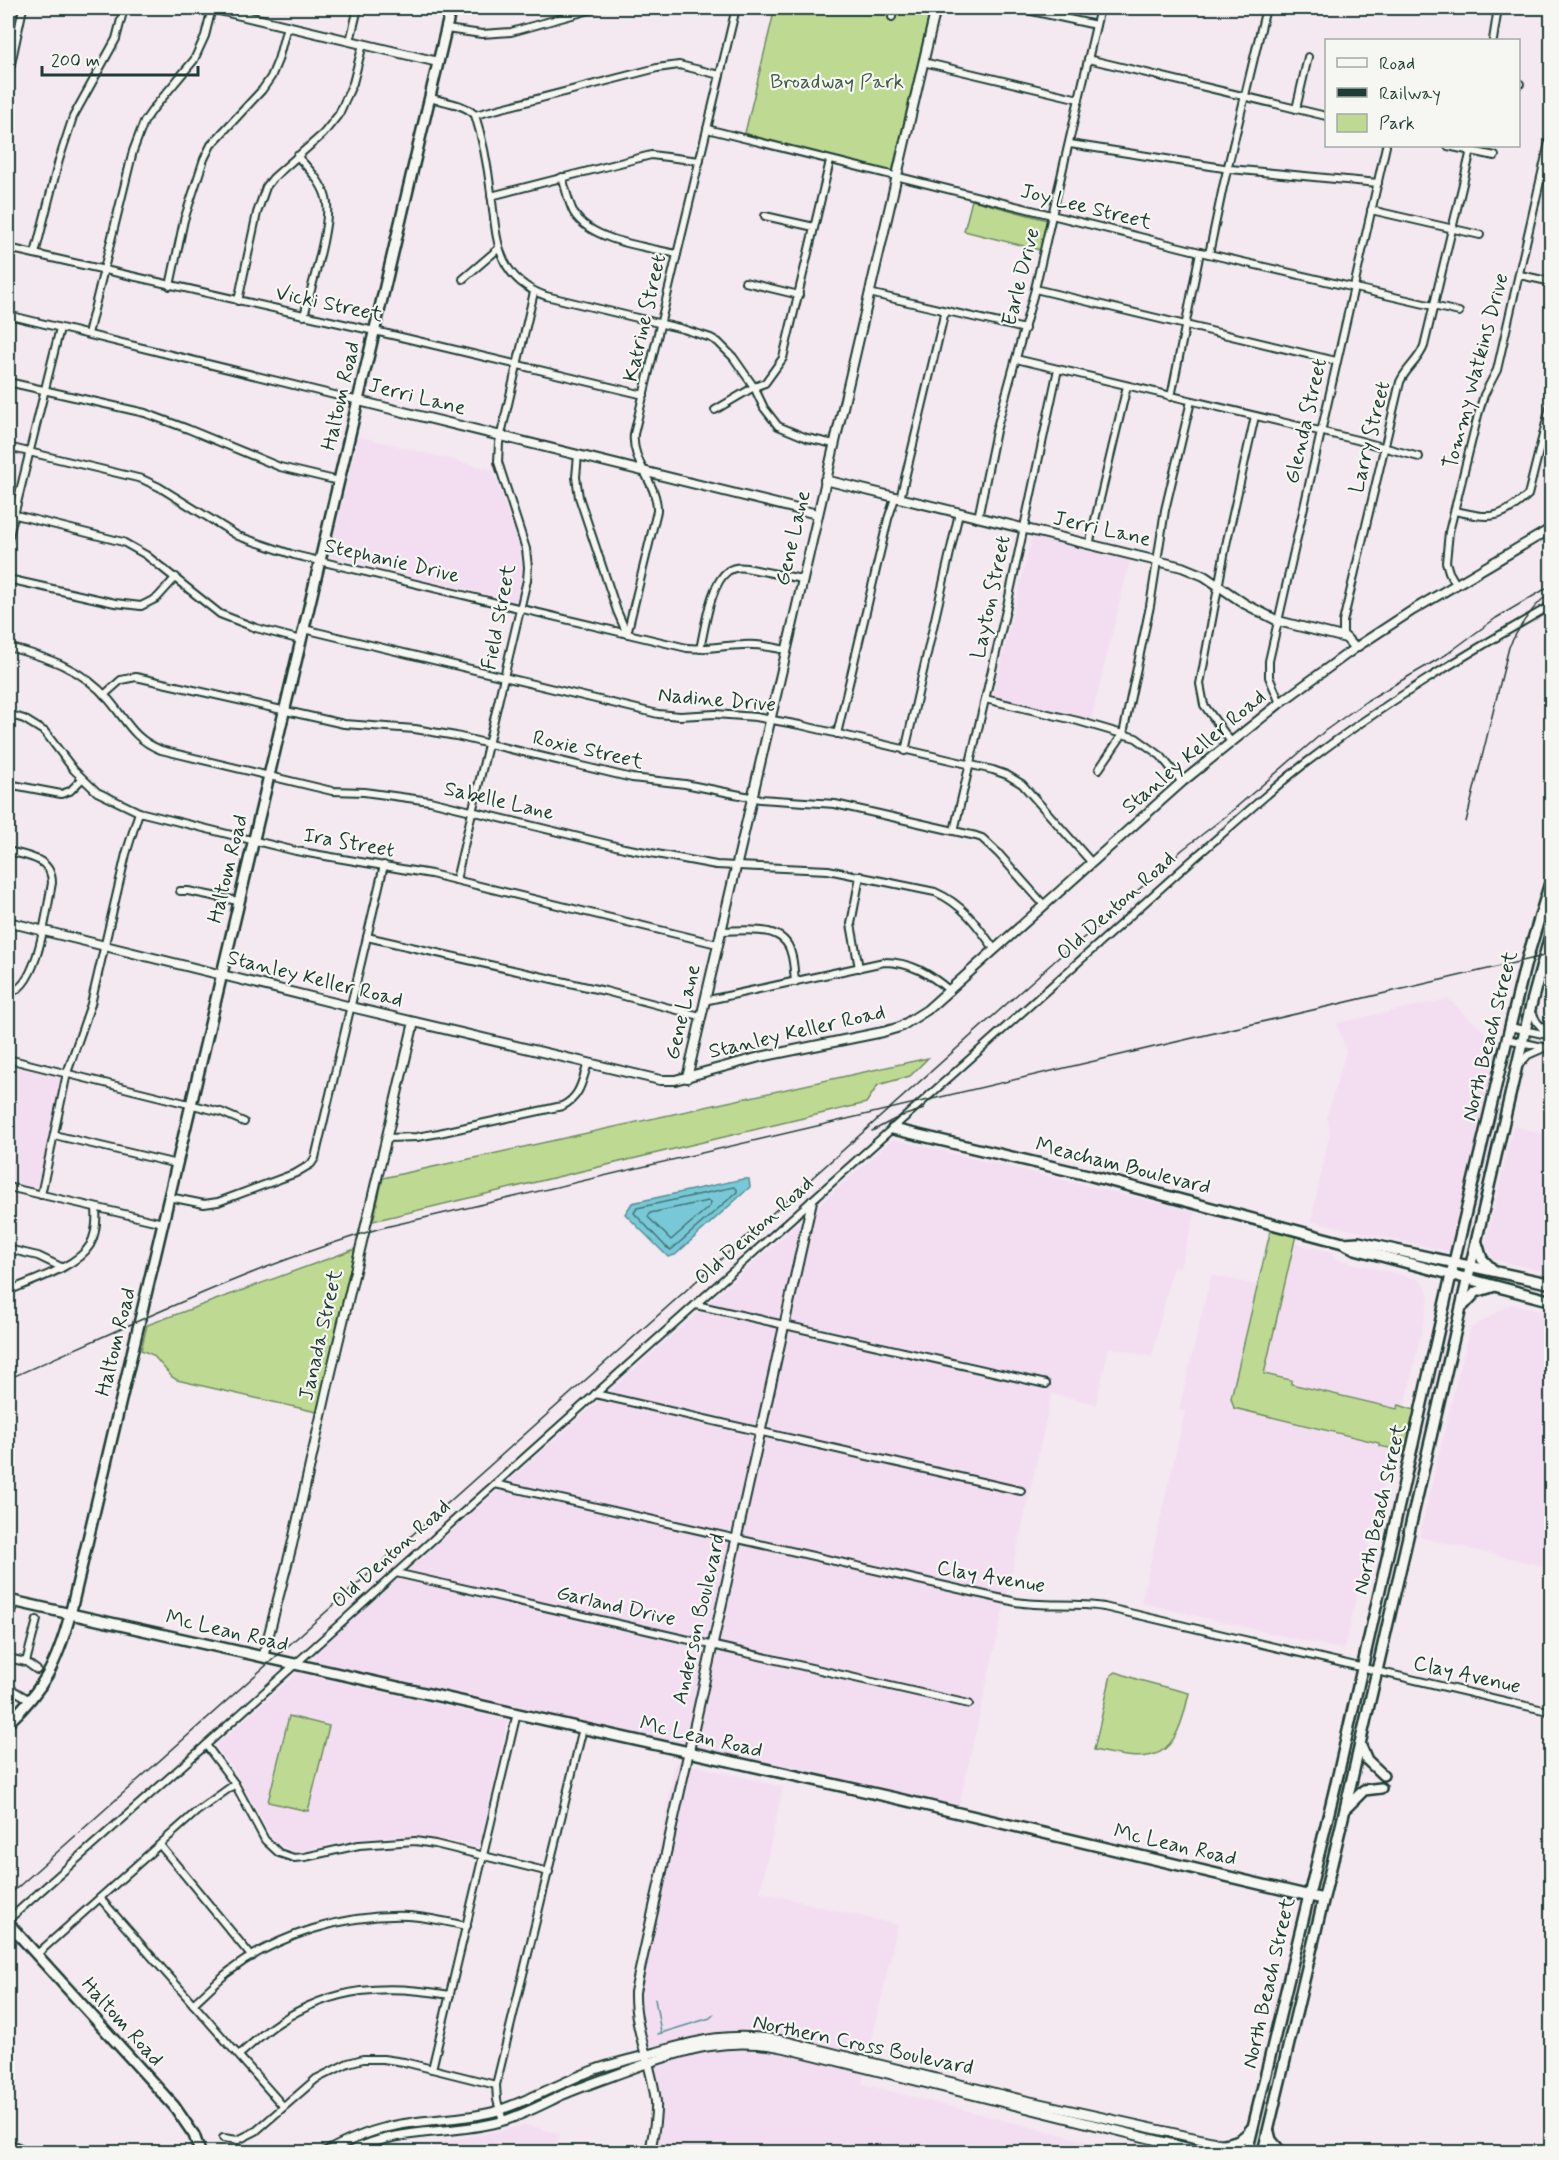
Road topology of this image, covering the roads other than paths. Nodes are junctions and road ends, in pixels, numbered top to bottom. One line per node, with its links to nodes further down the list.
1 (23, 8): 26 (street)
2 (124, 8): 56 (street)
3 (211, 8): 16 (street); 59 (street)
4 (358, 8): 19 (street)
5 (451, 8): 17 (main road, Haltom Road)
6 (597, 8): 17 (street)
7 (736, 8): 25 (street, Katrine Street)
8 (894, 8): 14 (street)
9 (936, 8): 24 (street, Gene Lane)
10 (1018, 8): 15 (street)
11 (1100, 8): 15 (street, Earle Drive)
12 (1266, 8): 27 (street)
13 (1498, 8): 18 (street)
14 (892, 17)
15 (1096, 25): 22 (street, Earle Drive)
16 (287, 26): 19 (street); 64 (street)
17 (446, 28): 23 (main road, Haltom Road)
18 (1493, 39)
19 (350, 41): 20 (street)
20 (363, 44): 23 (street); 38 (street)
21 (1308, 57): 30 (street)
22 (1088, 59): 27 (street); 29 (street, Earle Drive)
23 (438, 62): 28 (main road, Haltom Road)
24 (923, 63): 29 (street); 43 (street, Gene Lane)
25 (720, 75): 31 (street); 33 (street, Katrine Street)
26 (8, 78)
27 (1245, 97): 30 (street); 42 (street)
28 (430, 98): 31 (street); 80 (main road, Haltom Road)
29 (1079, 99): 35 (street, Earle Drive)
30 (1296, 109): 32 (street)
31 (475, 115): 46 (street)
32 (1325, 116)
33 (707, 129): 40 (street, Katrine Street); 41 (street, Joy Lee Street)
34 (1551, 129): 60 (street, Tommy Watkins Drive)
35 (1070, 144): 42 (street); 49 (street, Earle Drive)
36 (1386, 147): 45 (street, Glenda Street)
37 (1471, 148): 39 (street); 51 (street, Larry Street)
38 (297, 156): 70 (street); 75 (street)
39 (1495, 156)
40 (700, 161): 44 (street); 57 (street, Katrine Street)
41 (830, 161): 43 (street, Joy Lee Street); 50 (street)
42 (1228, 168): 45 (street); 58 (street)
43 (896, 176): 49 (street, Joy Lee Street); 68 (street, Gene Lane)
44 (562, 177): 46 (street); 57 (street)
45 (1378, 183): 47 (street, Glenda Street)
46 (491, 196): 54 (street)
47 (1371, 210): 51 (street); 65 (street, Glenda Street)
48 (765, 216): 50 (street)
49 (1052, 216): 55 (street, Joy Lee Street); 66 (street, Earle Drive)
50 (814, 227): 69 (street)
51 (1452, 228): 52 (street); 71 (street, Larry Street)
52 (1480, 235)
53 (8, 248): 56 (street, Vicki Street)
54 (498, 249): 61 (street); 67 (street)
55 (1200, 252): 58 (street, Joy Lee Street); 77 (street)
56 (35, 254): 59 (street, Vicki Street)
57 (677, 254): 76 (street, Katrine Street)
58 (1209, 254): 65 (street, Joy Lee Street)
59 (103, 270): 64 (street, Vicki Street); 81 (street)
60 (1520, 275): 63 (street); 109 (street, Tommy Watkins Drive)
61 (463, 279)
62 (746, 282): 69 (street)
63 (1551, 282)
64 (170, 286): 70 (street, Vicki Street)
65 (1353, 288): 71 (street, Joy Lee Street); 83 (street, Glenda Street)
66 (1035, 289): 77 (street); 79 (street, Earle Drive)
67 (534, 292): 76 (street); 84 (street, Field Street)
68 (869, 293): 72 (street); 99 (street, Gene Lane)
69 (799, 295): 88 (street)
70 (238, 301): 75 (street, Vicki Street)
71 (1434, 306): 73 (street, Joy Lee Street); 101 (street, Larry Street)
72 (945, 311): 79 (street); 108 (street)
73 (1459, 312)
74 (8, 315): 78 (street, Jerri Lane)
75 (304, 316): 80 (street, Vicki Street)
76 (660, 324): 88 (street); 90 (street, Katrine Street)
77 (1185, 325): 83 (street); 91 (street)
78 (60, 328): 81 (street, Jerri Lane); 89 (street)
79 (1024, 329): 82 (street, Earle Drive)
80 (375, 331): 84 (street, Vicki Street); 93 (main road, Haltom Road)
81 (88, 333): 93 (street, Jerri Lane)
82 (1016, 359): 85 (street); 113 (street, Earle Drive)
83 (1336, 361): 97 (street, Glenda Street)
84 (518, 365): 90 (street, Vicki Street); 98 (street, Field Street)
85 (1058, 369): 87 (street); 114 (street, Layton Street)
86 (8, 382): 89 (street)
87 (1127, 386): 91 (street); 117 (street)
88 (754, 387): 95 (street); 99 (street)
89 (44, 389): 102 (street); 107 (street)
90 (644, 395): 105 (street, Katrine Street)
91 (1171, 397): 94 (street)
92 (1551, 399): 109 (street)
93 (359, 401): 98 (street, Jerri Lane); 107 (main road, Haltom Road)
94 (1191, 401): 96 (street); 119 (street)
95 (715, 410)
96 (1255, 416): 97 (street); 124 (street)
97 (1320, 432): 101 (street); 127 (street, Glenda Street)
98 (500, 436): 103 (street, Jerri Lane); 126 (street, Field Street)
99 (834, 444): 106 (street, Gene Lane)
100 (8, 447): 102 (street, Stephanie Drive)
101 (1384, 447): 104 (street); 130 (street, Larry Street)
102 (29, 452): 110 (street); 118 (street, Stephanie Drive)
103 (578, 455): 105 (street, Jerri Lane); 129 (street)
104 (1419, 457)
105 (642, 471): 112 (street, Jerri Lane); 129 (street, Katrine Street)
106 (825, 480): 108 (street, Jerri Lane); 112 (street, Gene Lane)
107 (339, 481): 118 (main road, Haltom Road)
108 (898, 498): 111 (street, Jerri Lane); 143 (street)
109 (1455, 511): 123 (street, Tommy Watkins Drive)
110 (11, 513): 116 (street); 120 (street)
111 (959, 513): 113 (street, Jerri Lane); 147 (street)
112 (818, 514): 122 (street, Gene Lane)
113 (978, 518): 114 (street, Jerri Lane)
114 (1023, 528): 117 (street, Jerri Lane); 138 (street, Layton Street)
115 (1551, 528): 123 (street, Stanley Keller Road)
116 (8, 540)
117 (1089, 545): 119 (street, Jerri Lane)
118 (320, 561): 126 (street, Stephanie Drive); 128 (main road, Haltom Road)
119 (1158, 561): 124 (street, Jerri Lane); 144 (street)
120 (176, 577): 121 (street); 131 (street)
121 (8, 579)
122 (802, 579): 134 (street); 135 (street, Gene Lane)
123 (1456, 584): 133 (street, Stanley Keller Road)
124 (1219, 587): 127 (street, Jerri Lane); 145 (street)
125 (1551, 605): 202 (street, Old Denton Road)
126 (521, 609): 129 (street, Stephanie Drive); 136 (street, Field Street)
127 (1278, 621): 130 (street, Jerri Lane); 139 (street, Glenda Street)
128 (304, 629): 131 (main road, Haltom Road); 136 (street, Nadine Drive)
129 (627, 634): 134 (street, Stephanie Drive)
130 (1346, 638): 133 (street)
131 (301, 640): 140 (main road, Haltom Road)
132 (8, 647): 137 (street, Sabelle Lane)
133 (1355, 648): 139 (street, Stanley Keller Road)
134 (700, 649): 135 (street, Stephanie Drive)
135 (786, 650): 142 (street, Gene Lane)
136 (504, 677): 142 (street, Nadine Drive); 146 (street, Field Street)
137 (104, 695): 140 (street, Roxie Street); 150 (street, Sabelle Lane)
138 (985, 699): 144 (street); 148 (street, Layton Street)
139 (1280, 703): 145 (street, Stanley Keller Road)
140 (285, 712): 146 (street, Roxie Street); 150 (main road, Haltom Road)
141 (8, 714): 151 (street, Ira Street)
142 (769, 720): 143 (street, Nadine Drive); 154 (street, Gene Lane)
143 (837, 734): 147 (street, Nadine Drive)
144 (1123, 734): 149 (street); 152 (street)
145 (1231, 742): 152 (street, Stanley Keller Road)
146 (488, 744): 154 (street, Roxie Street); 155 (street, Field Street)
147 (905, 751): 148 (street, Nadine Drive)
148 (969, 765): 157 (street, Layton Street); 160 (street, Nadine Drive)
149 (1099, 769)
150 (269, 776): 155 (street, Sabelle Lane); 158 (main road, Haltom Road)
151 (82, 779): 153 (street); 156 (street, Ira Street)
152 (1182, 782): 160 (street, Stanley Keller Road)
153 (8, 784)
154 (751, 797): 157 (street, Roxie Street); 162 (street, Gene Lane)
155 (472, 811): 162 (street, Sabelle Lane); 165 (street, Field Street)
156 (139, 812): 158 (street, Ira Street); 175 (street)
157 (954, 831): 168 (street, Roxie Street)
158 (254, 840): 161 (street, Ira Street); 167 (main road, Haltom Road)
159 (8, 851): 171 (street)
160 (1092, 863): 168 (street, Stanley Keller Road)
161 (384, 865): 165 (street, Ira Street); 173 (street)
162 (735, 867): 163 (street, Sabelle Lane); 172 (street, Gene Lane)
163 (860, 876): 176 (street, Sabelle Lane); 177 (street)
164 (1551, 876): 187 (main road, North Beach Street)
165 (456, 880): 174 (street, Ira Street)
166 (180, 891): 167 (street)
167 (238, 902): 178 (main road, Haltom Road)
168 (1044, 905): 176 (street, Stanley Keller Road)
169 (8, 922): 171 (street, Stanley Keller Road)
170 (1551, 928): 184 (main road, North Beach Street)
171 (42, 931): 175 (street, Stanley Keller Road); 181 (street)
172 (720, 931): 174 (street, Gene Lane); 179 (street)
173 (367, 937): 183 (street); 185 (street)
174 (717, 944): 182 (street, Gene Lane)
175 (105, 945): 178 (street, Stanley Keller Road); 196 (street)
176 (995, 950): 180 (street, Stanley Keller Road)
177 (859, 968): 179 (street); 180 (street)
178 (221, 974): 183 (street, Stanley Keller Road); 198 (main road, Haltom Road)
179 (795, 982): 182 (street)
180 (950, 991): 197 (street, Stanley Keller Road)
181 (8, 992)
182 (704, 1001): 185 (street, Gene Lane)
183 (351, 1007): 186 (street, Stanley Keller Road); 210 (street)
184 (1530, 1009): 188 (main road, North Beach Street); 189 (street)
185 (700, 1016): 197 (street, Gene Lane)
186 (414, 1022): 194 (street, Stanley Keller Road); 204 (street, Janada Street)
187 (1510, 1027): 188 (street); 190 (main road, North Beach Street)
188 (1525, 1030): 189 (street); 191 (main road, North Beach Street)
189 (1550, 1036)
190 (1507, 1039): 191 (street); 199 (main road, North Beach Street)
191 (1522, 1042): 192 (street); 195 (main road, North Beach Street)
192 (1548, 1049): 195 (street)
193 (8, 1059): 196 (street)
194 (588, 1063): 197 (street, Stanley Keller Road); 204 (street)
195 (1516, 1068): 200 (main road, North Beach Street)
196 (68, 1073): 198 (street); 203 (street)
197 (687, 1078)
198 (190, 1104): 201 (street); 207 (main road, Haltom Road)
199 (1490, 1110): 200 (main road); 205 (main road, North Beach Street)
200 (1506, 1114): 206 (main road, North Beach Street)
201 (244, 1122)
202 (893, 1129): 211 (street, Old Denton Road); 215 (main road, Meacham Boulevard)
203 (54, 1135): 207 (street); 209 (street)
204 (387, 1138): 244 (street, Janada Street)
205 (1481, 1150): 206 (main road); 217 (main road, North Beach Street)
206 (1497, 1154): 214 (main road, North Beach Street)
207 (177, 1164): 210 (main road, Haltom Road)
208 (8, 1187): 209 (street)
209 (41, 1195): 212 (street)
210 (169, 1197): 213 (main road, Haltom Road)
211 (812, 1201): 227 (street, Old Denton Road); 229 (street, Anderson Boulevard)
212 (96, 1208): 213 (street); 219 (street)
213 (163, 1223): 240 (main road, Haltom Road)
214 (1476, 1241): 218 (main road, North Beach Street); 220 (main road)
215 (1343, 1243): 217 (main road, Meacham Boulevard); 221 (main road, Meacham Boulevard)
216 (8, 1249): 219 (street)
217 (1454, 1262): 218 (main road, Meacham Boulevard); 221 (main road, North Beach Street)
218 (1471, 1266): 220 (main road, Meacham Boulevard); 222 (main road, North Beach Street)
219 (61, 1268): 225 (street)
220 (1497, 1272): 223 (main road, Meacham Boulevard)
221 (1451, 1276): 222 (main road, Meacham Boulevard); 232 (main road, North Beach Street)
222 (1468, 1281): 224 (main road, Meacham Boulevard); 228 (main road, North Beach Street)
223 (1551, 1284)
224 (1493, 1287): 226 (main road, Meacham Boulevard); 228 (main road)
225 (8, 1291)
226 (1551, 1301)
227 (696, 1305): 229 (street); 231 (street, Old Denton Road)
228 (1460, 1312): 233 (main road, North Beach Street)
229 (784, 1326): 230 (street); 234 (street, Anderson Boulevard)
230 (1046, 1384)
231 (596, 1394): 234 (street); 235 (street, Old Denton Road)
232 (1422, 1406): 233 (main road); 248 (main road, North Beach Street)
233 (1437, 1409): 250 (main road, North Beach Street)
234 (761, 1432): 236 (street); 237 (street, Anderson Boulevard)
235 (495, 1484): 237 (street, Clay Avenue); 238 (street, Old Denton Road)
236 (1021, 1491)
237 (736, 1539): 243 (street, Anderson Boulevard); 248 (street, Clay Avenue)
238 (396, 1573): 243 (street, Garland Drive); 247 (street, Old Denton Road)
239 (11, 1601): 240 (main road, Mc Lean Road); 242 (street)
240 (70, 1615): 244 (main road, Mc Lean Road); 252 (main road, Haltom Road)
241 (36, 1620): 246 (street)
242 (8, 1632)
243 (712, 1645): 253 (street, Garland Drive); 260 (street, Anderson Boulevard)
244 (263, 1657): 247 (main road, Mc Lean Road)
245 (8, 1658): 246 (street)
246 (26, 1662): 249 (street)
247 (293, 1664): 255 (main road, Mc Lean Road); 259 (street, Old Denton Road)
248 (1362, 1666): 250 (street, Clay Avenue); 268 (main road, North Beach Street)
249 (37, 1670)
250 (1377, 1670): 254 (street, Clay Avenue); 258 (main road, North Beach Street)
251 (8, 1687): 252 (street)
252 (30, 1700): 256 (main road, Haltom Road)
253 (969, 1704)
254 (1551, 1712)
255 (517, 1713): 257 (main road, Mc Lean Road); 266 (street)
256 (8, 1723)
257 (583, 1728): 260 (main road, Mc Lean Road); 267 (street)
258 (1360, 1743): 261 (main road, North Beach Street); 261 (main road)
259 (206, 1745): 263 (street); 271 (street, Old Denton Road)
260 (688, 1753): 268 (main road, Mc Lean Road); 278 (street, Anderson Boulevard)
261 (1355, 1768): 262 (main road, North Beach Street)
262 (1351, 1781): 264 (main road, North Beach Street); 264 (main road)
263 (235, 1785): 265 (street); 266 (street)
264 (1345, 1809): 270 (main road, North Beach Street)
265 (160, 1845): 269 (street); 274 (street)
266 (484, 1856): 267 (street); 272 (street)
267 (549, 1872): 280 (street)
268 (1308, 1895): 270 (main road, Mc Lean Road); 285 (main road, North Beach Street)
269 (100, 1898): 273 (street); 276 (street)
270 (1323, 1899): 286 (main road, North Beach Street)
271 (8, 1921): 273 (main road, Haltom Road)
272 (466, 1926): 274 (street); 275 (street)
273 (36, 1955): 292 (main road, Haltom Road)
274 (252, 1957): 276 (street)
275 (450, 1995): 277 (street); 279 (street)
276 (193, 2004): 277 (street)
277 (239, 2055): 282 (street)
278 (646, 2059): 281 (street, Northern Cross Boulevard); 283 (street, Northern Cross Boulevard); 284 (street, Northern Cross Boulevard); 295 (street, Anderson Boulevard)
279 (432, 2069): 280 (street); 282 (street)
280 (496, 2085): 283 (street)
281 (1007, 2100): 289 (street, Northern Cross Boulevard); 296 (street, Northern Cross Boulevard)
282 (283, 2106): 287 (street)
283 (499, 2110): 284 (street); 293 (street, Northern Cross Boulevard)
284 (503, 2121): 294 (street, Northern Cross Boulevard)
285 (1254, 2124): 289 (main road); 290 (main road, North Beach Street)
286 (1268, 2129): 297 (main road, North Beach Street); 298 (main road)
287 (223, 2138)
288 (8, 2144): 291 (street)
289 (1223, 2144): 290 (street, Northern Cross Boulevard)
290 (1247, 2151): 297 (street, Northern Cross Boulevard)
291 (30, 2152)
292 (200, 2152)
293 (330, 2152)
294 (349, 2152)
295 (650, 2152)
296 (1204, 2152)
297 (1261, 2152)
298 (1281, 2152)

